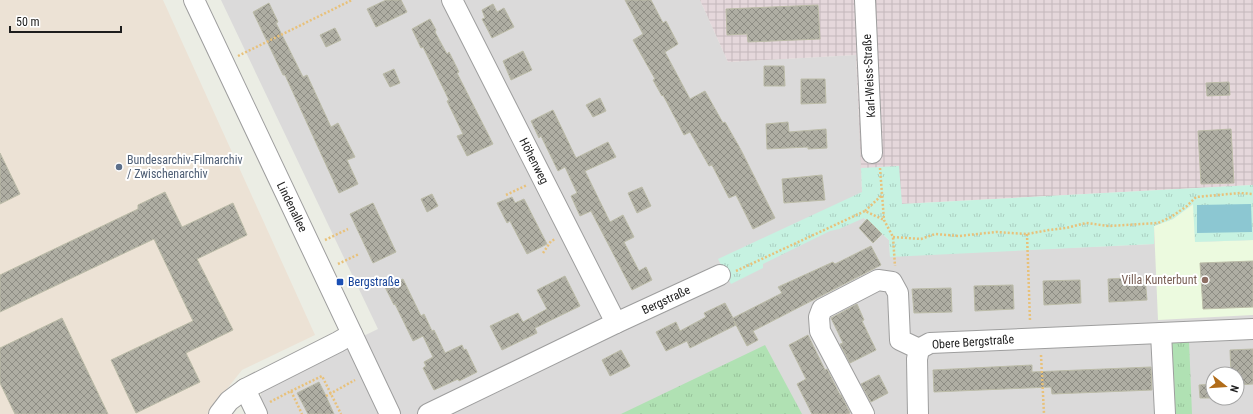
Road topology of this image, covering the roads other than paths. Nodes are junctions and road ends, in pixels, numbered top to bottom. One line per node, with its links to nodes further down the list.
1 (194, 0): 9 (street, Lindenallee)
2 (452, 0): 6 (street, Höhenweg)
3 (865, 0): 4 (street, Karl-Weiss-Straße)
4 (872, 152)
5 (720, 275): 6 (street, Bergstraße)
6 (616, 323): 15 (street, Bergstraße)
7 (1253, 329): 8 (street, Obere Bergstraße)
8 (1160, 333): 10 (street, Obere Bergstraße); 18 (street)
9 (352, 334): 11 (street); 14 (street, Lindenallee)
10 (919, 349): 16 (street, Obere Bergstraße); 17 (street)
11 (245, 388): 12 (street); 13 (street)
12 (256, 412)
13 (219, 414)
14 (390, 414)
15 (428, 414)
16 (864, 414)
17 (918, 414)
18 (1164, 414)

